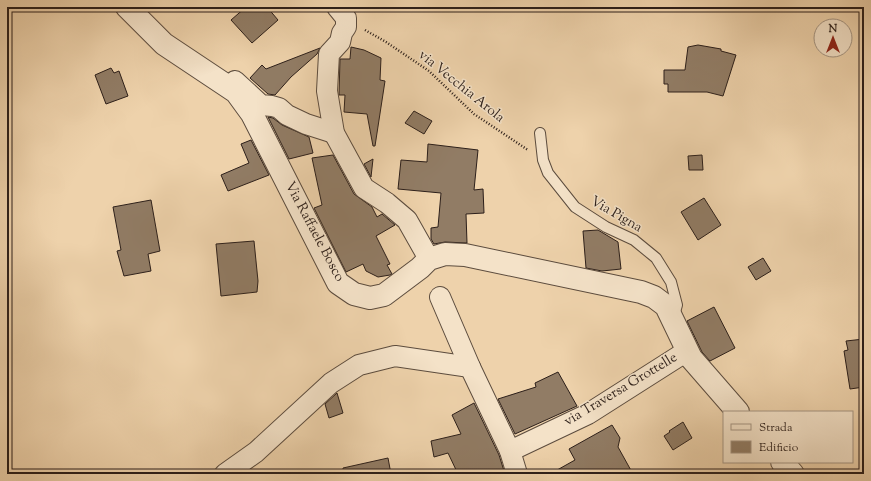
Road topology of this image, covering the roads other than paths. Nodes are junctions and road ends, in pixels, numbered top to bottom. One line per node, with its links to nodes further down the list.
1 (127, 7): 3 (street, Via Raffaele Bosco)
2 (337, 7): 4 (street)
3 (164, 44): 4 (street); 6 (street, Via Raffaele Bosco)
4 (334, 133): 6 (street)
5 (540, 133): 8 (lane, Via Pigna)
6 (429, 259): 8 (street, Via Raffaele Bosco)
7 (440, 297): 10 (street)
8 (673, 321): 9 (street, Via Raffaele Bosco)
9 (687, 351): 11 (street, Via Raffaele Bosco); 12 (street, via Traversa Grottelle)
10 (470, 366): 12 (street); 14 (street)
11 (737, 411)
12 (510, 451): 15 (street)
13 (783, 463): 16 (street)
14 (225, 474)
15 (517, 474)
16 (793, 474)

